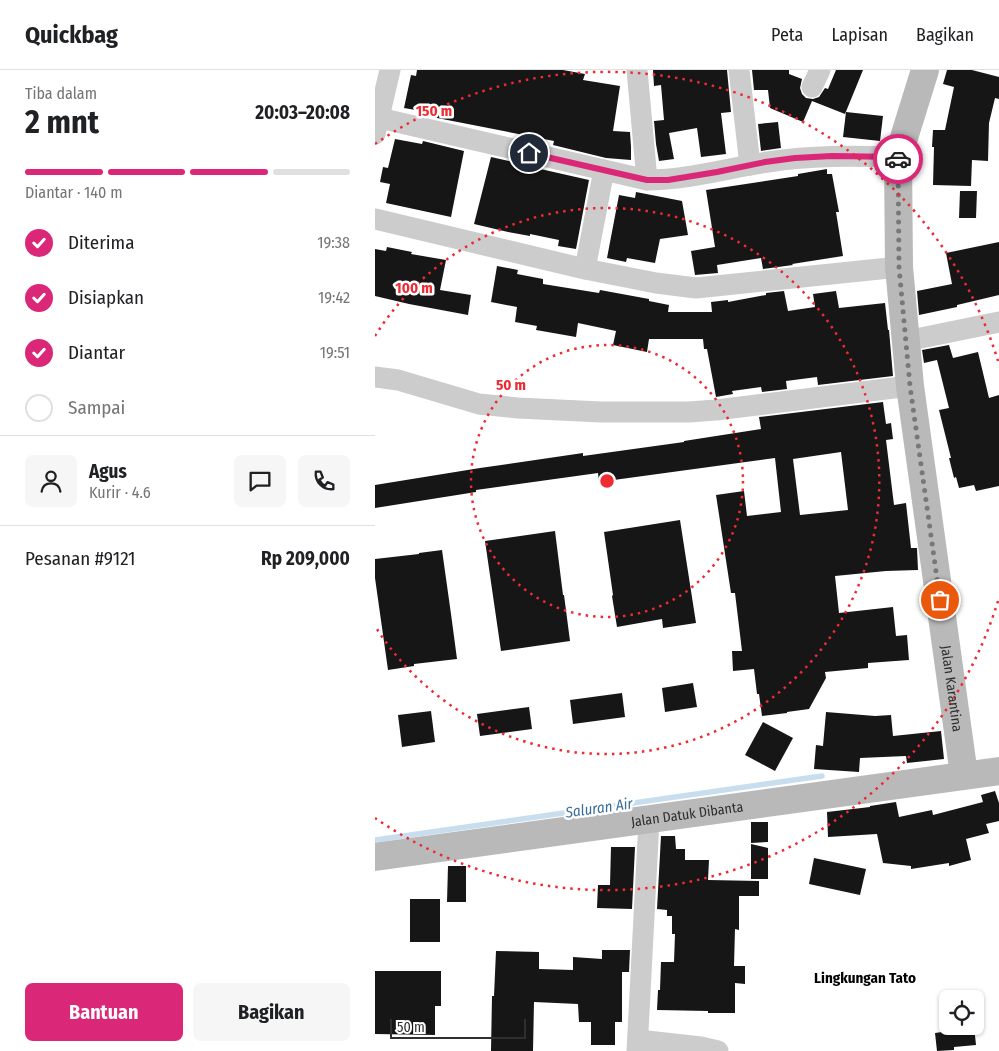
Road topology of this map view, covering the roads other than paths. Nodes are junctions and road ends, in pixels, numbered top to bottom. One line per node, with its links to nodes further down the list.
1 (390, 70): 5 (street)
2 (637, 70): 9 (street)
3 (739, 70): 7 (street)
4 (925, 70): 6 (street, Jalan Karantina)
5 (376, 123): 8 (street)
6 (898, 157): 7 (street); 11 (street, Jalan Karantina)
7 (751, 165): 9 (street)
8 (604, 170): 9 (street); 12 (street)
9 (647, 180)
10 (375, 220): 12 (street)
11 (899, 267): 12 (street); 14 (street, Jalan Karantina)
12 (585, 269)
13 (999, 322): 14 (street)
14 (907, 341): 16 (street, Jalan Karantina)
15 (375, 377): 16 (street)
16 (910, 386): 18 (street, Jalan Karantina)
17 (999, 771): 18 (street, Jalan Datuk Dibanta)
18 (965, 775): 19 (street, Jalan Datuk Dibanta)
19 (649, 820): 20 (street, Jalan Datuk Dibanta); 21 (street)
20 (375, 857)
21 (638, 1046): 22 (street)
22 (718, 1051)

